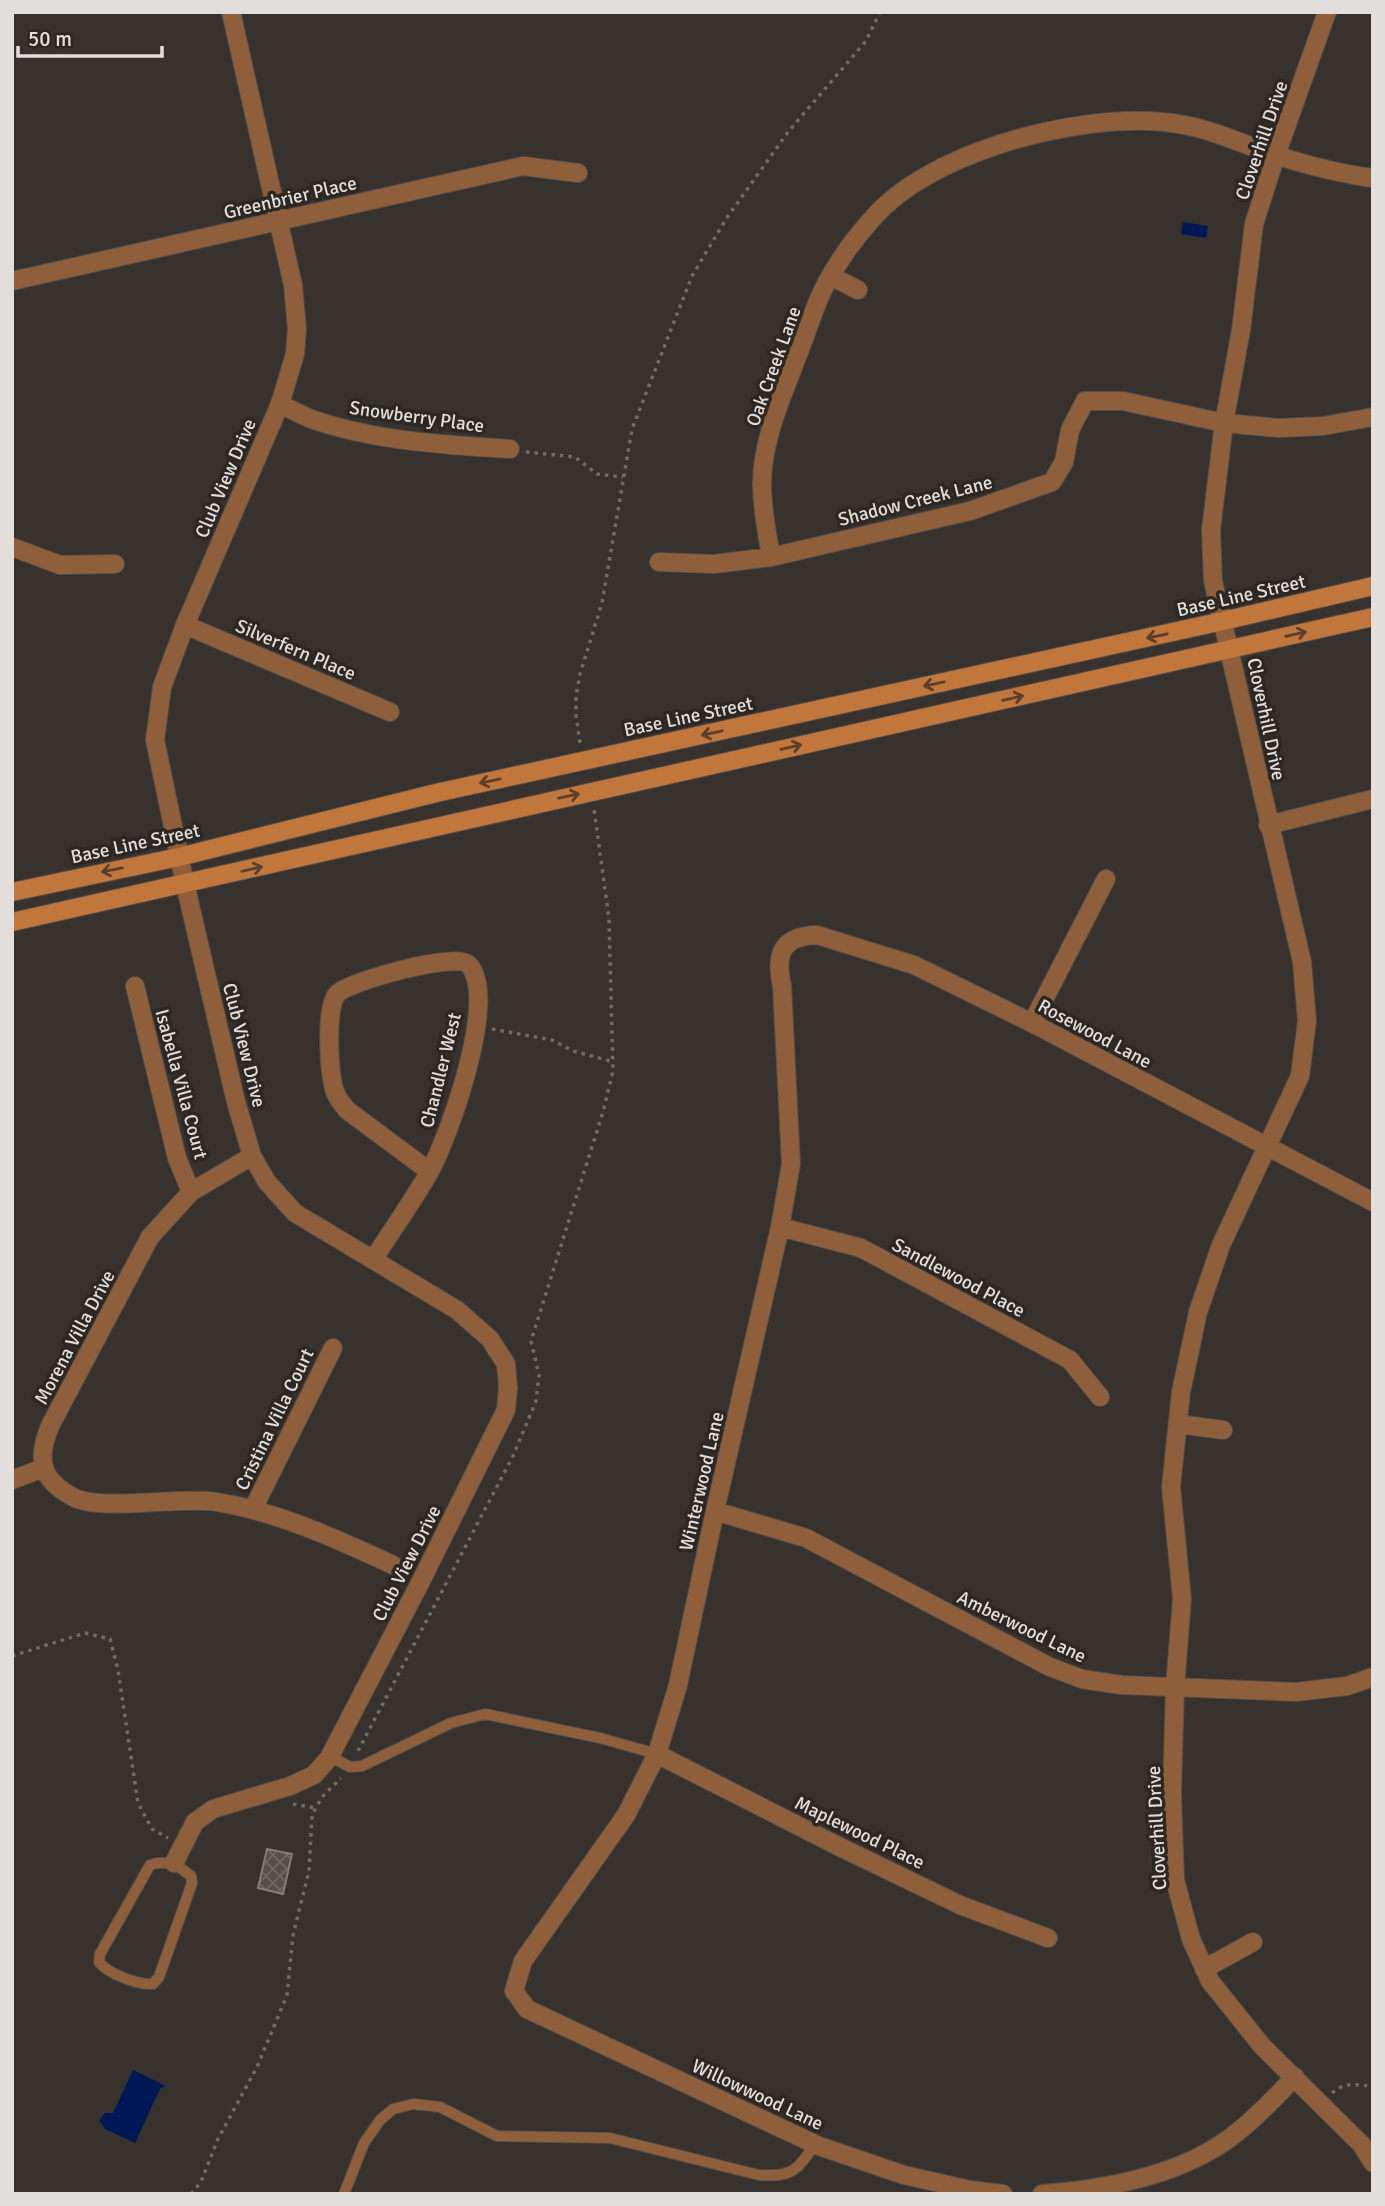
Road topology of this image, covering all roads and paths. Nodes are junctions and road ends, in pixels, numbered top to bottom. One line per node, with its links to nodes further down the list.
1 (231, 12): 7 (street, Club View Drive)
2 (880, 12): 15 (path)
3 (1327, 12): 4 (street, Cloverhill Drive)
4 (1276, 155): 6 (street); 8 (street, Oak Creek Lane); 13 (street, Cloverhill Drive)
5 (578, 173): 7 (street, Greenbrier Place)
6 (1373, 178)
7 (279, 220): 9 (street, Greenbrier Place); 11 (street, Club View Drive)
8 (831, 276): 10 (street); 17 (street, Oak Creek Lane)
9 (12, 281)
10 (858, 290)
11 (280, 404): 14 (street, Snowberry Place); 23 (street, Club View Drive)
12 (1373, 417): 13 (street, Shadow Creek Lane)
13 (1224, 423): 17 (street, Shadow Creek Lane); 22 (street, Cloverhill Drive)
14 (510, 449): 15 (path)
15 (623, 477): 26 (path)
16 (12, 547): 19 (street)
17 (771, 557): 18 (street, Shadow Creek Lane)
18 (659, 562)
19 (115, 564)
20 (1373, 586): 22 (main road, Base Line Street)
21 (1373, 617): 24 (main road, one-way to 21)
22 (1223, 621): 24 (street, Cloverhill Drive); 29 (main road, Base Line Street, one-way to 29)
23 (185, 625): 25 (street, Silverfern Place); 29 (street, Club View Drive)
24 (1230, 649): 28 (street, Cloverhill Drive); 31 (main road, one-way to 24)
25 (390, 712)
26 (581, 750)
27 (1373, 799): 28 (street)
28 (1268, 824): 39 (street, Cloverhill Drive)
29 (179, 857): 31 (street, Club View Drive); 32 (main road, Base Line Street, one-way to 32)
30 (1106, 879): 36 (street)
31 (185, 884): 33 (main road); 40 (street, Club View Drive)
32 (12, 892)
33 (12, 922)
34 (789, 942): 36 (street, Rosewood Lane); 44 (street, Winterwood Lane)
35 (135, 986): 42 (street, Isabella Villa Court)
36 (1032, 1023): 39 (street, Rosewood Lane)
37 (477, 1026): 38 (path); 41 (street, Chandler West); 41 (street, Chandler West)
38 (614, 1062)
39 (1267, 1146): 43 (street, Rosewood Lane); 48 (street, Cloverhill Drive)
40 (252, 1156): 42 (street, Morena Villa Drive); 45 (street, Club View Drive)
41 (429, 1171): 45 (street, Chandler West)
42 (191, 1192): 50 (street, Morena Villa Drive)
43 (1373, 1202)
44 (780, 1227): 47 (street, Sandlewood Place); 53 (street, Winterwood Lane)
45 (373, 1260): 59 (street, Club View Drive)
46 (333, 1348): 52 (street, Cristina Villa Court)
47 (1100, 1397)
48 (1178, 1424): 49 (street); 57 (street, Cloverhill Drive)
49 (1223, 1430)
50 (43, 1468): 51 (street); 52 (street)
51 (12, 1480)
52 (253, 1509): 54 (street)
53 (715, 1511): 57 (street, Amberwood Lane); 58 (street, Winterwood Lane)
54 (393, 1565)
55 (12, 1656): 62 (path)
56 (1373, 1677): 57 (street, Amberwood Lane)
57 (1175, 1687): 66 (street, Cloverhill Drive)
58 (657, 1754): 59 (lane); 64 (street, Maplewood Place); 67 (street, Winterwood Lane)
59 (330, 1756): 62 (street, Club View Drive)
60 (292, 1803): 61 (path)
61 (316, 1808)
62 (183, 1846): 63 (street, Club View Drive)
63 (174, 1863): 63 (lane)
64 (1048, 1938)
65 (1254, 1942): 66 (street)
66 (1204, 1969): 68 (street, Cloverhill Drive)
67 (514, 1991): 71 (street, Willowwood Lane)
68 (1295, 2077): 70 (street, Cloverhill Drive); 75 (street)
69 (1373, 2087): 70 (path)
70 (1321, 2103): 72 (street, Cloverhill Drive)
71 (815, 2144): 73 (lane); 74 (street, Willowwood Lane)
72 (1373, 2163)
73 (344, 2194)
74 (1003, 2194)
75 (1042, 2194)

